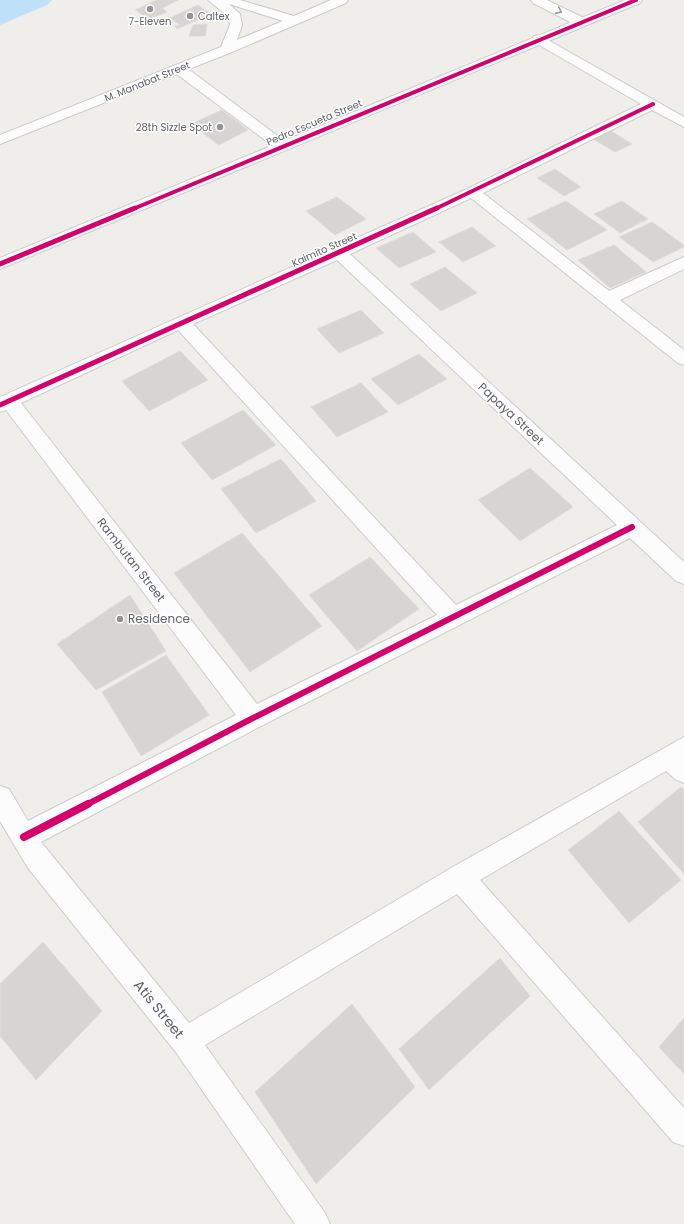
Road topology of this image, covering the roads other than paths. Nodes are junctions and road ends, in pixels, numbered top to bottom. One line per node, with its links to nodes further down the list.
1 (214, 0): 9 (street)
2 (227, 0): 6 (street)
3 (342, 0): 6 (street, M. Manabat Street)
4 (537, 0): 7 (street, one-way to 7)
5 (636, 0): 7 (street, Pedro Escueta Street)
6 (294, 20): 9 (street, M. Manabat Street)
7 (581, 22): 8 (street, Pedro Escueta Street)
8 (539, 39): 11 (street); 14 (street, Pedro Escueta Street)
9 (227, 49): 10 (street, M. Manabat Street)
10 (179, 69): 13 (street, M. Manabat Street); 14 (street)
11 (652, 104): 12 (street); 15 (street, Kaimito Street)
12 (684, 122)
13 (0, 140)
14 (282, 146): 18 (street, Pedro Escueta Street)
15 (472, 192): 16 (street, Kaimito Street); 19 (street)
16 (339, 253): 20 (street, Kaimito Street); 23 (street, Papaya Street)
17 (684, 262): 19 (street)
18 (0, 264)
19 (608, 299): 21 (street)
20 (181, 322): 22 (street, Kaimito Street); 25 (street)
21 (684, 359)
22 (5, 403): 26 (street, Rambutan Street)
23 (632, 526): 24 (street, Papaya Street); 25 (street)
24 (684, 575)
25 (454, 617): 26 (street)
26 (253, 718): 29 (street)
27 (679, 759): 30 (street)
28 (0, 798): 29 (street, Atis Street)
29 (24, 837): 31 (street, Atis Street)
30 (460, 877): 31 (street); 32 (street)
31 (185, 1041): 33 (street, Atis Street)
32 (684, 1131)
33 (314, 1224)

